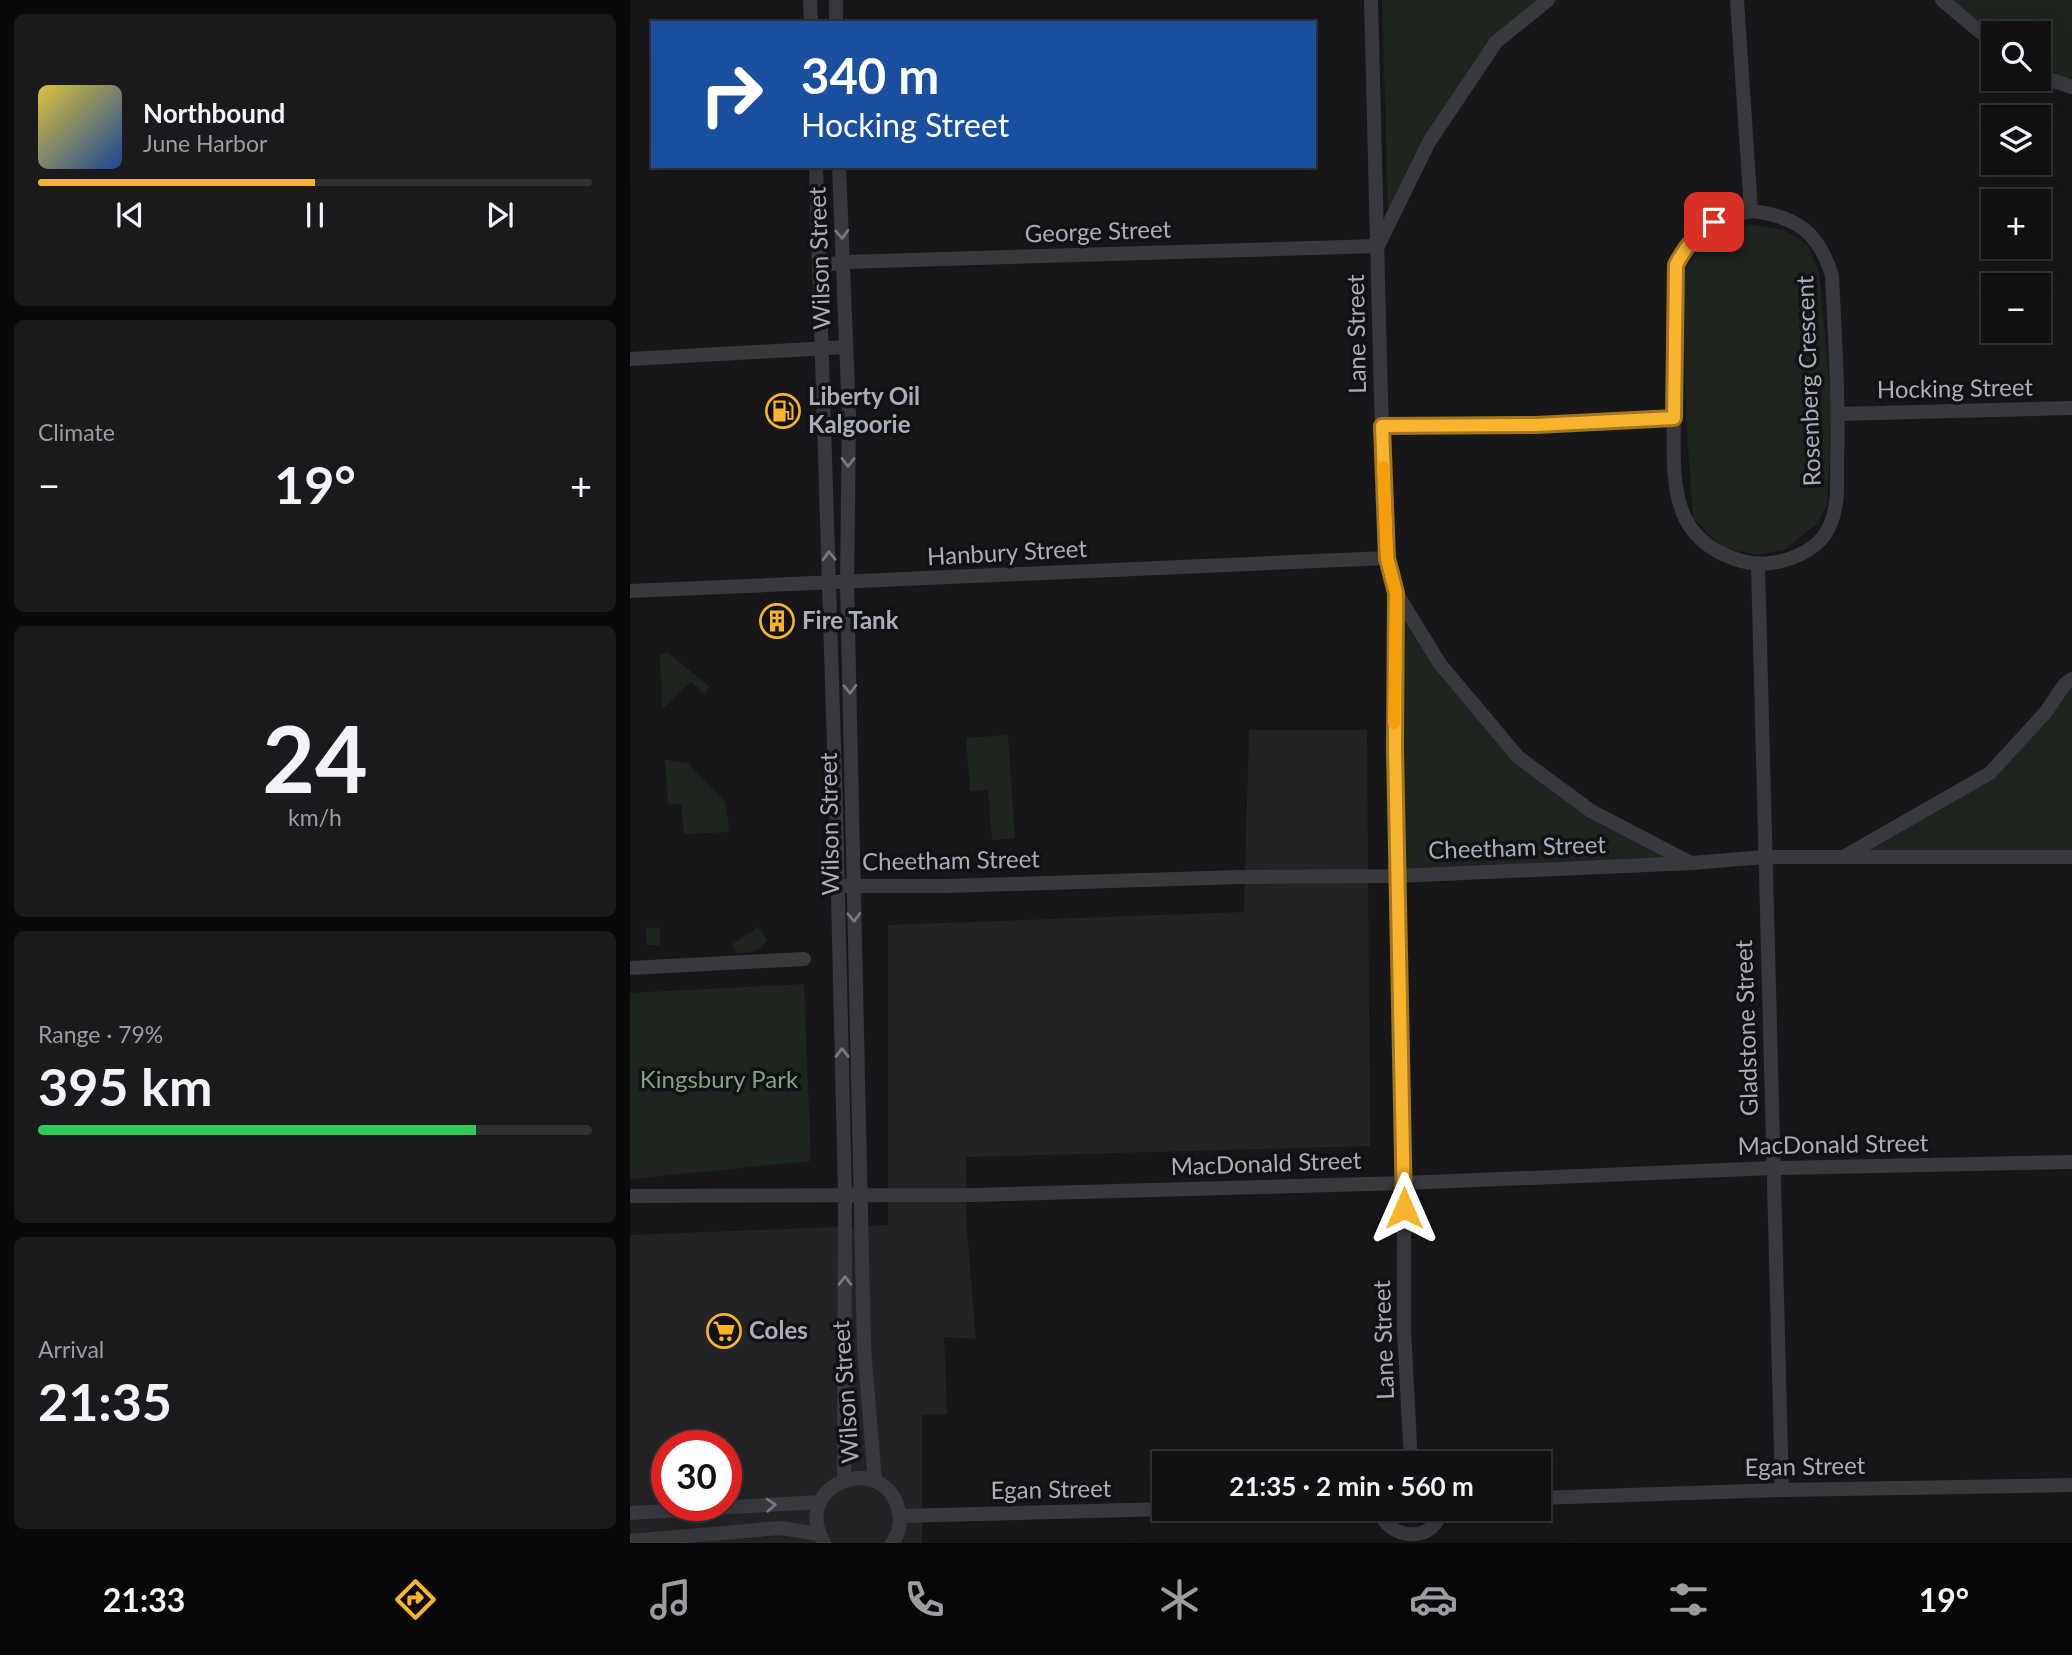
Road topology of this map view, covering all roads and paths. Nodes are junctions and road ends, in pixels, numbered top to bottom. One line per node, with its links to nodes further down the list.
1 (810, 0): 7 (street)
2 (836, 0): 8 (street)
3 (1371, 0): 15 (street, Lane Street)
4 (1548, 0): 15 (street)
5 (1737, 0): 14 (street)
6 (1942, 0): 9 (street)
7 (811, 21)
8 (836, 21)
9 (1981, 33)
10 (2051, 80): 11 (street)
11 (2072, 87)
12 (816, 168): 17 (street, Wilson Street)
13 (839, 168): 16 (street, Wilson Street, one-way to 16)
14 (1751, 211): 22 (street, Rosenberg Crescent); 23 (street, Rosenberg Crescent)
15 (1378, 246): 16 (street, George Street); 24 (street, Lane Street)
16 (844, 262): 17 (street, George Street); 18 (street, Wilson Street)
17 (820, 266): 19 (street, Wilson Street)
18 (846, 347): 19 (street); 27 (street, Wilson Street, one-way to 27)
19 (822, 348): 20 (street); 28 (street, Wilson Street, one-way to 19)
20 (630, 359)
21 (2072, 408): 22 (street, Hocking Street)
22 (1838, 414): 26 (street, Rosenberg Crescent)
23 (1674, 418): 24 (street); 26 (street, Rosenberg Crescent)
24 (1382, 426): 25 (street, Lane Street)
25 (1387, 558): 27 (street, Hanbury Street); 30 (street, Lane Street)
26 (1759, 565): 33 (street, Gladstone Street)
27 (847, 583): 28 (street, Hanbury Street); 38 (street, Wilson Street, one-way to 38)
28 (830, 584): 29 (street, Hanbury Street); 37 (street, Wilson Street)
29 (630, 592)
30 (1396, 593): 35 (street); 36 (street, Lane Street)
31 (2072, 679): 32 (street)
32 (1843, 856): 33 (street, Cheetham Street); 34 (street, Cheetham Street)
33 (1765, 857): 35 (street, Cheetham Street); 42 (street, Gladstone Street)
34 (2072, 857)
35 (1692, 863): 36 (street, Cheetham Street)
36 (1397, 876): 38 (street, Cheetham Street); 43 (street, Lane Street)
37 (837, 886): 38 (street, Cheetham Street); 44 (street, Wilson Street, one-way to 37)
38 (853, 886): 45 (street, Wilson Street, one-way to 45)
39 (804, 959): 40 (street)
40 (630, 968)
41 (2072, 1162): 42 (street, MacDonald Street)
42 (1774, 1168): 43 (street, MacDonald Street); 51 (street, Gladstone Street)
43 (1404, 1183): 45 (street, MacDonald Street); 47 (street, Lane Street)
44 (845, 1194): 45 (street, MacDonald Street); 46 (street, MacDonald Street); 48 (street, Wilson Street, one-way to 44)
45 (862, 1195): 49 (street, Wilson Street)
46 (630, 1196)
47 (1410, 1451)
48 (844, 1480): 49 (street); 53 (street)
49 (875, 1481): 56 (street)
50 (2072, 1485): 51 (street, Egan Street)
51 (1782, 1490): 52 (street, Egan Street)
52 (1551, 1498)
53 (820, 1502): 55 (street, one-way to 53); 59 (street)
54 (1152, 1509): 56 (street, Egan Street)
55 (630, 1513)
56 (900, 1516): 62 (street)
57 (1382, 1521): 61 (street)
58 (1438, 1521): 61 (street)
59 (822, 1539): 60 (street)
60 (630, 1541)
61 (1419, 1541)
62 (892, 1543)

